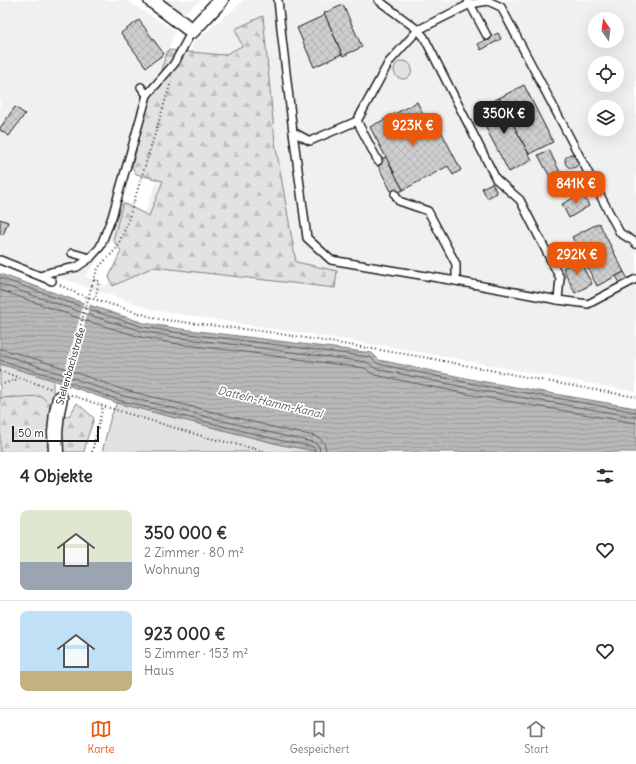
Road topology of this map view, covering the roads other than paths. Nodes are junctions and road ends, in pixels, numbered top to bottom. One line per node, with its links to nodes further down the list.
1 (151, 0): 7 (street)
2 (221, 0): 7 (street)
3 (278, 0): 12 (lane)
4 (378, 0): 6 (lane)
5 (469, 2): 6 (lane); 8 (lane); 15 (lane)
6 (418, 30): 11 (lane); 23 (lane)
7 (192, 32): 10 (lane)
8 (487, 36)
9 (141, 88): 10 (lane)
10 (147, 95): 17 (lane)
11 (357, 121): 12 (lane); 13 (lane)
12 (293, 132): 22 (lane)
13 (378, 161)
14 (395, 194): 22 (lane)
15 (636, 244)
16 (72, 253): 17 (lane)
17 (90, 258): 19 (lane)
18 (0, 260): 19 (lane)
19 (41, 276): 21 (lane)
20 (636, 279): 23 (lane)
21 (52, 281)
22 (456, 281): 23 (lane)
23 (558, 300)
24 (60, 394): 25 (street, Stellenbachstraße)
25 (56, 452)

